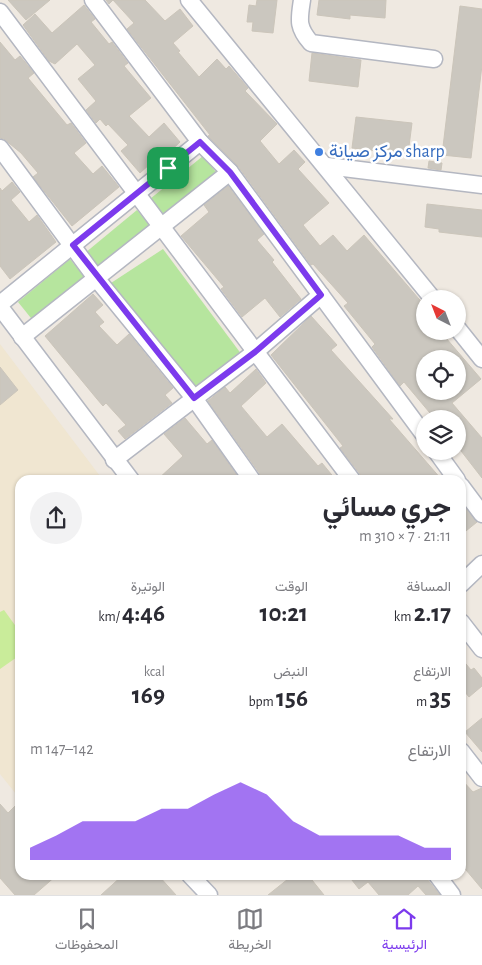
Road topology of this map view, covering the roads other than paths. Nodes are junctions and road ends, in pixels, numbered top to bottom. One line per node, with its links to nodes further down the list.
1 (93, 0): 6 (street)
2 (189, 0): 8 (street)
3 (302, 0): 5 (street)
4 (0, 12): 11 (street)
5 (434, 59)
6 (200, 142): 9 (street); 11 (street)
7 (0, 148): 13 (street)
8 (326, 166): 10 (street); 15 (street)
9 (230, 172): 12 (street); 16 (street)
10 (482, 185)
11 (137, 194): 12 (street); 13 (street)
12 (162, 226): 14 (street); 20 (street)
13 (73, 245): 14 (street); 17 (street)
14 (96, 278): 18 (street); 22 (street)
15 (426, 290)
16 (321, 295): 20 (street); 23 (street)
17 (0, 306): 18 (street)
18 (22, 337): 24 (street)
19 (466, 339): 21 (street)
20 (255, 352): 22 (street); 28 (street)
21 (482, 360)
22 (194, 398): 24 (street); 27 (street)
23 (416, 424)
24 (114, 460): 26 (street)
25 (443, 460): 29 (street)
26 (126, 475)
27 (248, 475)
28 (348, 475)
29 (453, 475)
30 (466, 493): 31 (street)
31 (482, 514)
32 (482, 564): 33 (street)
33 (466, 579)
34 (466, 628): 35 (street)
35 (482, 649)
36 (466, 757): 37 (street)
37 (482, 778)
38 (195, 880): 40 (street)
39 (441, 880): 41 (street)
40 (209, 895)
41 (452, 895)

